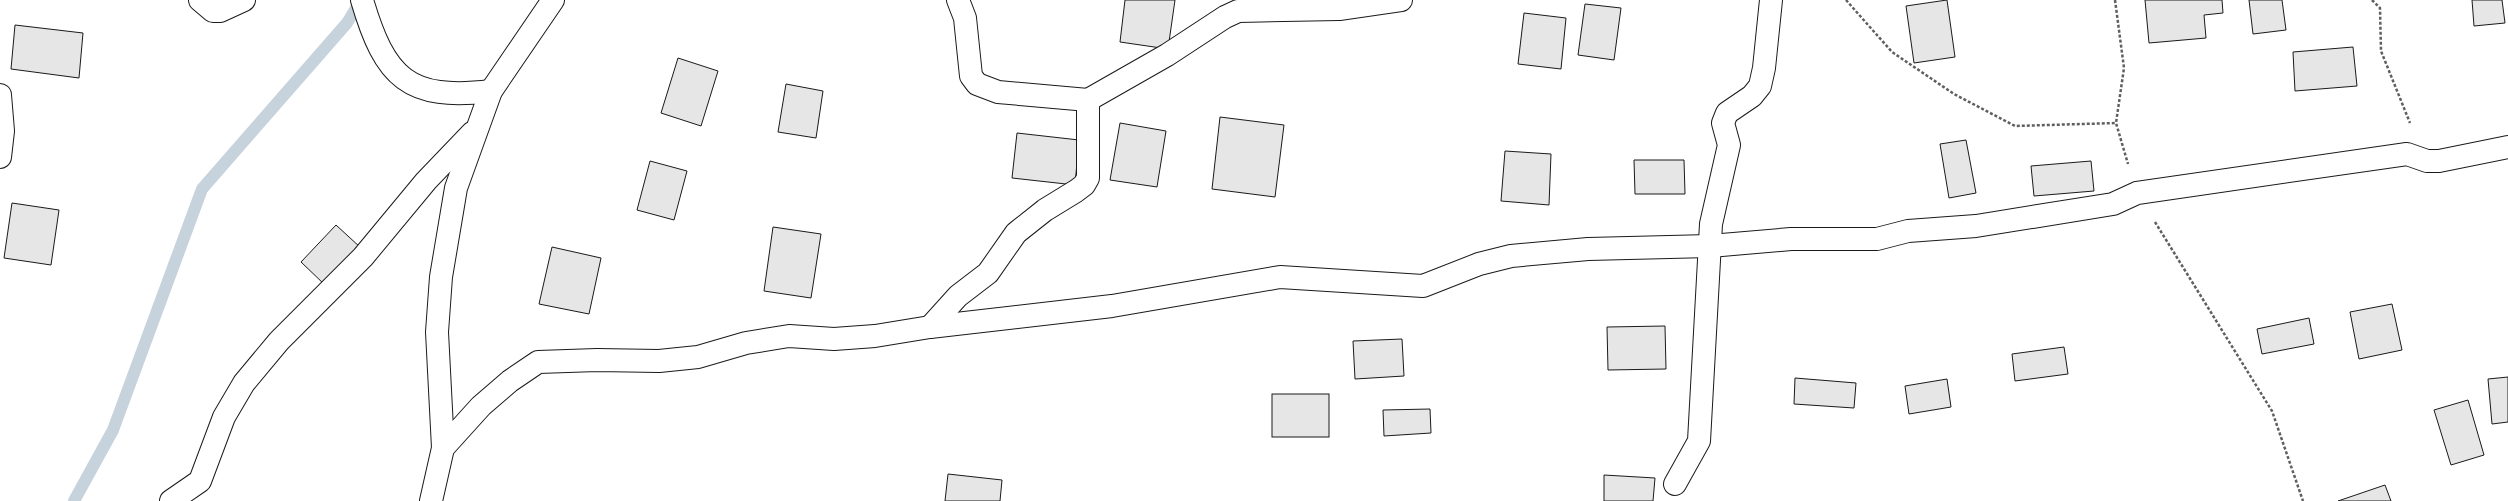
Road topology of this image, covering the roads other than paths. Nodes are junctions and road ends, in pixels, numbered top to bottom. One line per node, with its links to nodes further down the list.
1 (200, 0): 2 (street)
2 (244, 0)
3 (362, 0): 8 (street)
4 (553, 0): 8 (street)
5 (958, 0): 10 (street)
6 (1401, 0): 10 (street)
7 (1771, 0): 14 (street)
8 (491, 91): 11 (street)
9 (0, 95): 13 (street)
10 (1088, 100): 15 (street)
11 (478, 126): 16 (street); 18 (street)
12 (2508, 147): 14 (street)
13 (0, 157)
14 (1710, 246): 15 (street); 17 (street)
15 (930, 327): 16 (street)
16 (443, 448): 19 (street)
17 (1676, 484)
18 (171, 501)
19 (431, 501)

